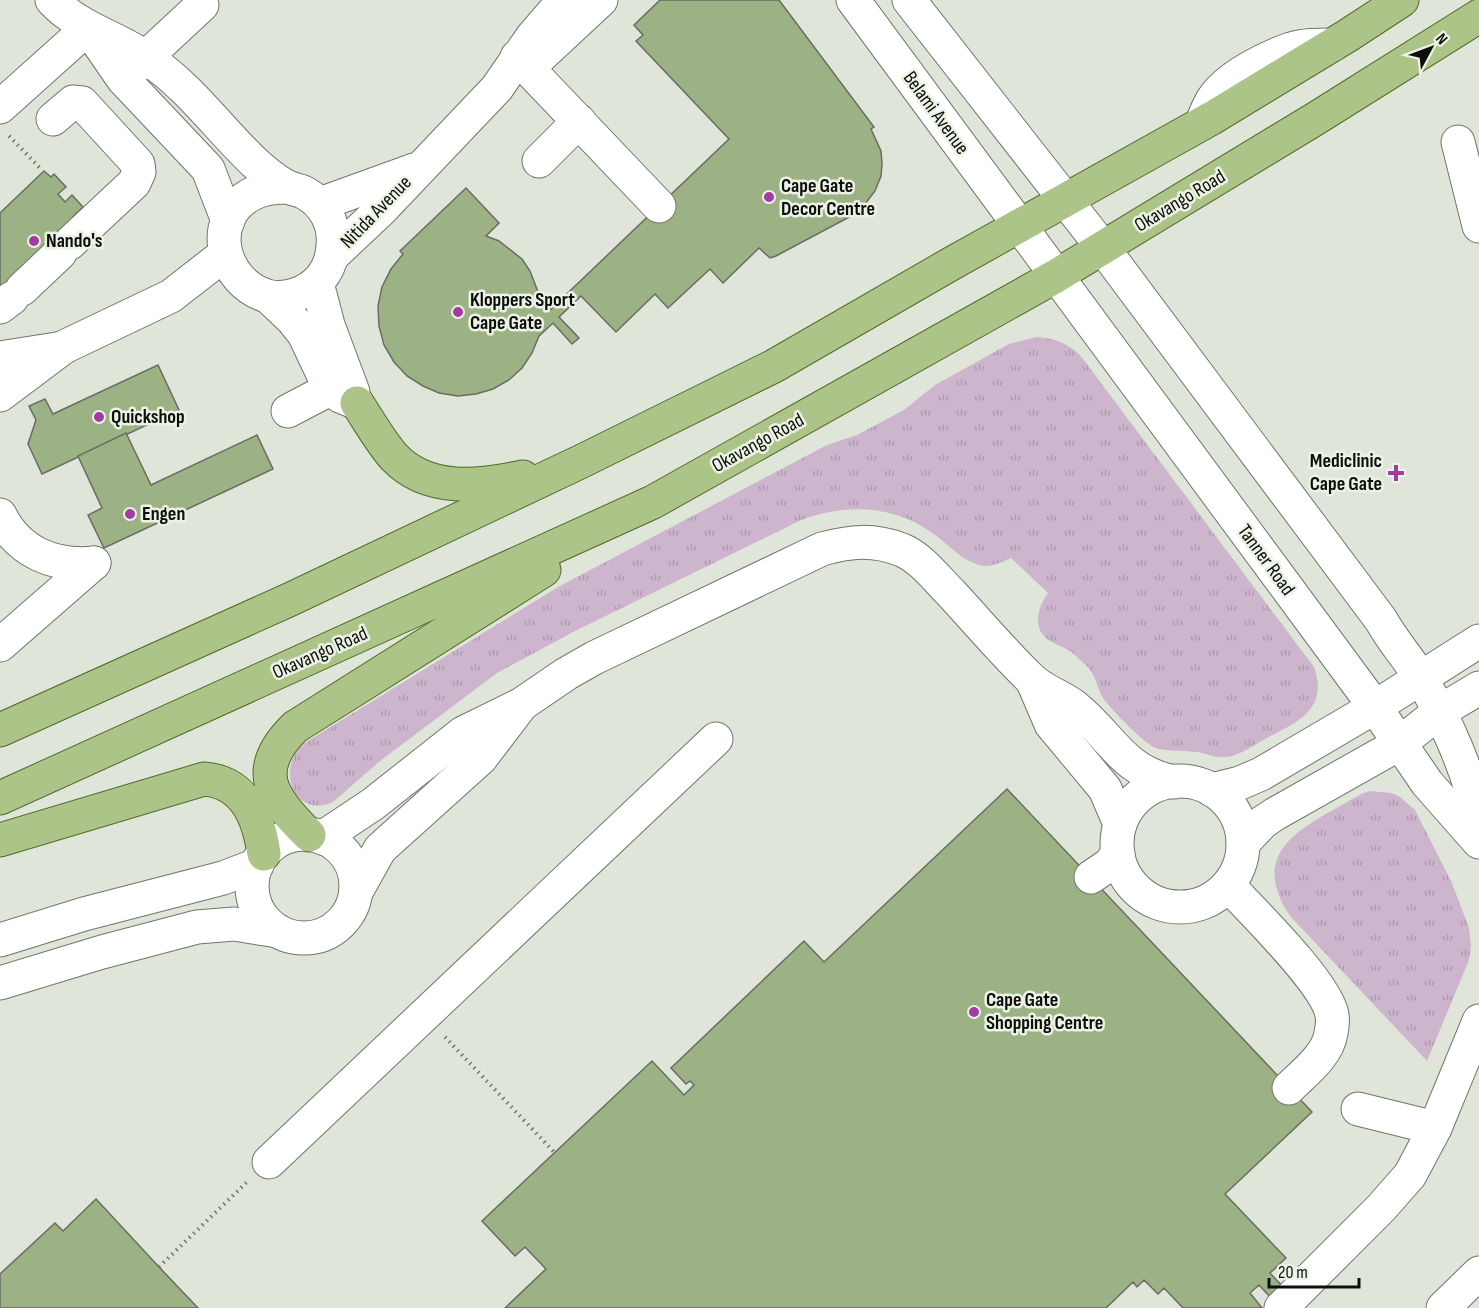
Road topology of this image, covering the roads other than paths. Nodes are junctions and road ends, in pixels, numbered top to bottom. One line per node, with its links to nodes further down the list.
1 (52, 0): 9 (street)
2 (564, 0): 10 (street, Nitida Avenue)
3 (601, 0): 10 (street, Nitida Avenue)
4 (853, 0): 24 (street, Belami Avenue)
5 (909, 0): 19 (street)
6 (1402, 0): 19 (main road)
7 (201, 5): 11 (street)
8 (1479, 16): 25 (main road, Okavango Road)
9 (88, 28): 11 (street); 13 (street)
10 (523, 62): 14 (street); 17 (street, Nitida Avenue)
11 (135, 68): 18 (street); 22 (street)
12 (53, 119): 30 (street)
13 (4, 121)
14 (579, 121): 16 (street); 21 (street)
15 (1458, 142): 23 (street)
16 (539, 160)
17 (418, 168): 20 (street, Nitida Avenue); 27 (street, Nitida Avenue)
18 (287, 187): 20 (street); 22 (street)
19 (1065, 200): 24 (main road); 25 (street)
20 (320, 204): 27 (street)
21 (659, 206)
22 (228, 221): 26 (street)
23 (1479, 223)
24 (1018, 227): 28 (street, Belami Avenue); 36 (main road)
25 (1103, 248): 28 (main road, Okavango Road); 41 (street)
26 (232, 267): 29 (street); 31 (street)
27 (325, 270): 29 (street); 34 (street)
28 (1056, 276): 37 (main road, Okavango Road); 45 (street, Tanner Road)
29 (269, 297): 34 (street)
30 (12, 298)
31 (64, 348): 32 (street); 33 (street)
32 (0, 358)
33 (0, 395)
34 (344, 396): 35 (street); 36 (main road)
35 (288, 411)
36 (580, 462): 47 (main road)
37 (652, 502): 52 (main road, Okavango Road); 54 (main road)
38 (0, 515): 40 (street)
39 (1479, 641): 41 (street)
40 (0, 645)
41 (1421, 678): 45 (street); 46 (street)
42 (1034, 682): 44 (street); 50 (street); 55 (street)
43 (1479, 688): 46 (street)
44 (522, 704): 54 (street); 62 (street)
45 (1375, 707): 49 (street, Tanner Road); 51 (street)
46 (1439, 712): 49 (street); 53 (street)
47 (0, 730)
48 (716, 739): 70 (street)
49 (1399, 744): 57 (street, Tanner Road); 58 (street)
50 (1174, 782): 51 (street); 55 (street)
51 (1212, 790): 58 (street)
52 (0, 798)
53 (1479, 822)
54 (315, 836): 59 (street); 62 (street)
55 (1119, 839): 60 (street); 61 (street)
56 (0, 840): 59 (main road)
57 (1479, 842)
58 (1243, 843): 61 (street)
59 (260, 859): 63 (street); 64 (street)
60 (1090, 878)
61 (1228, 885): 67 (street)
62 (356, 892): 63 (street)
63 (278, 931): 65 (street)
64 (0, 940)
65 (0, 983)
66 (1479, 1021): 69 (street)
67 (1289, 1088)
68 (1358, 1109): 69 (street)
69 (1435, 1128): 72 (street)
70 (269, 1162)
71 (1479, 1273): 73 (street)
72 (1281, 1308)
73 (1443, 1308)

